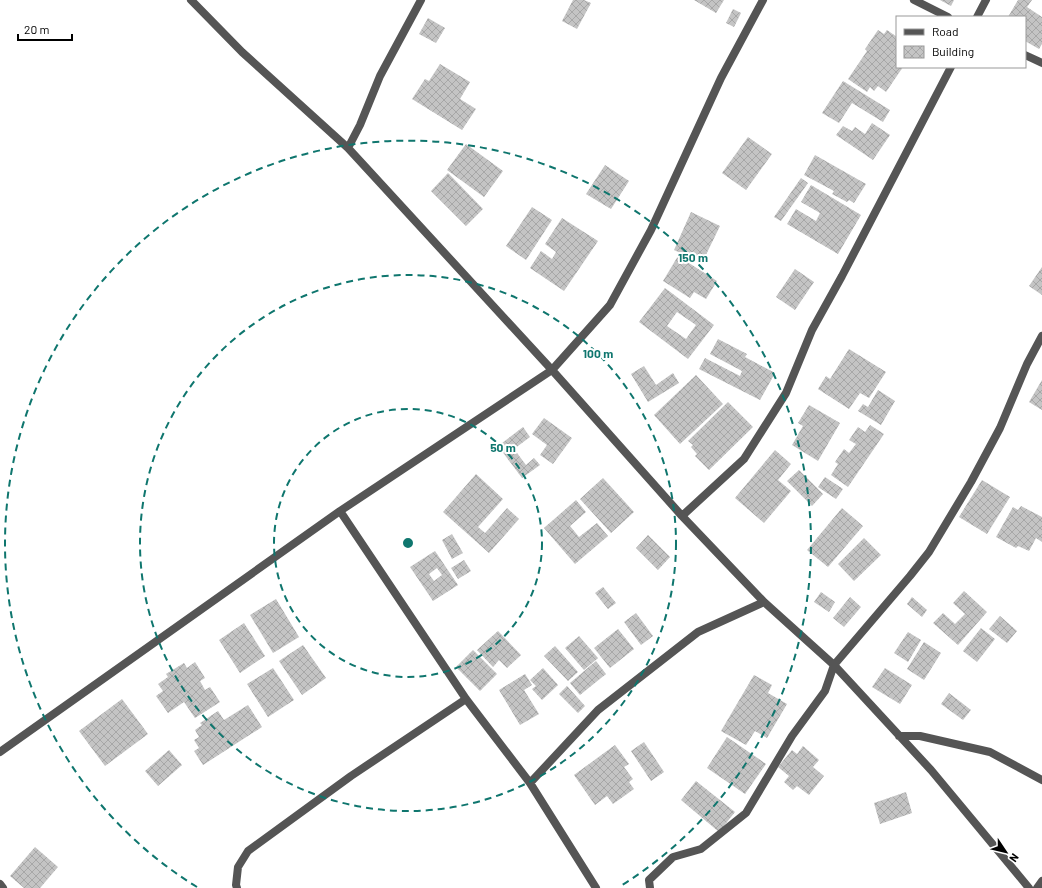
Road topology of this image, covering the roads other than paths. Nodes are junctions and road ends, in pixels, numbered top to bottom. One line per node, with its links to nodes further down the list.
1 (191, 0): 11 (street)
2 (421, 0): 11 (street)
3 (763, 0): 13 (street)
4 (914, 0): 6 (street)
5 (986, 0): 7 (street)
6 (946, 16)
7 (978, 16)
8 (1026, 56): 9 (street)
9 (1042, 64)
10 (950, 68): 15 (street)
11 (348, 148): 13 (street)
12 (1042, 336): 17 (street)
13 (552, 370): 14 (street); 15 (street)
14 (340, 511): 18 (street); 20 (street)
15 (682, 516): 16 (street)
16 (764, 602): 17 (street); 22 (street)
17 (834, 665): 19 (street); 28 (street)
18 (466, 699): 22 (street); 26 (street)
19 (899, 736): 21 (street); 29 (street)
20 (0, 752)
21 (1042, 780)
22 (530, 784): 27 (street)
23 (1042, 881): 30 (street)
24 (0, 884): 25 (street)
25 (3, 888)
26 (236, 888)
27 (596, 888)
28 (650, 888)
29 (1030, 888)
30 (1037, 888)

